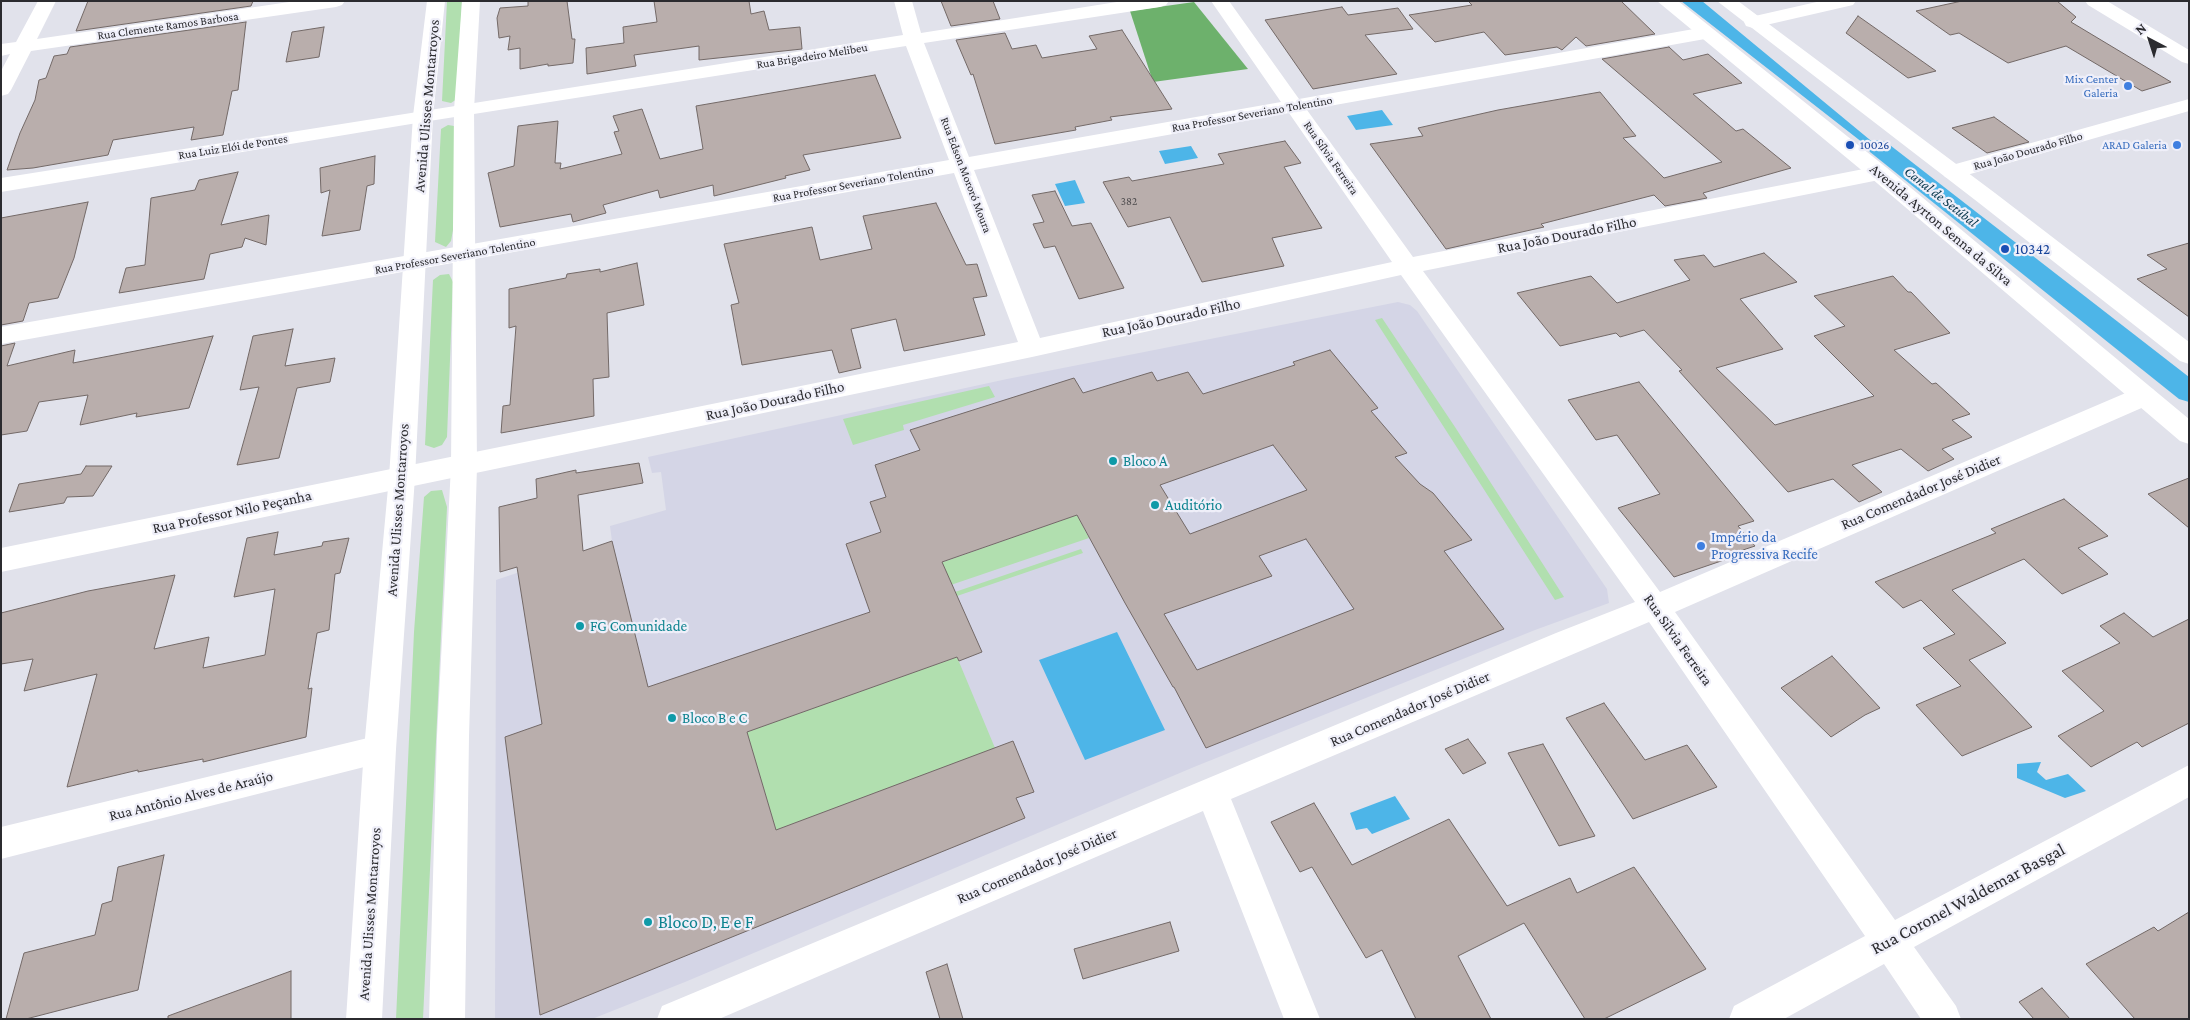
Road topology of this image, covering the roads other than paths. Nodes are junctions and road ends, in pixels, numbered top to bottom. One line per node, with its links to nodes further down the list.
1 (48, 1): 15 (street)
2 (336, 1): 15 (street, Rua Clemente Ramos Barbosa)
3 (436, 1): 22 (street, Avenida Ulisses Montarroyos)
4 (471, 1): 21 (street)
5 (903, 1): 14 (street, Rua Edson Mororó Moura)
6 (1160, 1): 14 (street, Rua Brigadeiro Melibeu)
7 (1220, 1): 20 (street, Rua Sílvia Ferreira)
8 (1666, 1): 13 (street, Avenida Ayrton Senna da Silva)
9 (1726, 1): 12 (street)
10 (1847, 1): 12 (street)
11 (2094, 1): 17 (street)
12 (1753, 22): 24 (street)
13 (1705, 33): 20 (street, Rua Professor Severiano Tolentino); 25 (street, Avenida Ayrton Senna da Silva)
14 (914, 41): 21 (street, Rua Brigadeiro Melibeu); 23 (street, Rua Edson Mororó Moura)
15 (23, 47): 16 (street, Rua Clemente Ramos Barbosa); 18 (street)
16 (1, 50)
17 (2189, 58)
18 (1, 90)
19 (2189, 104): 24 (street, Rua João Dourado Filho)
20 (1295, 107): 23 (street, Rua Professor Severiano Tolentino); 29 (street, Rua Sílvia Ferreira)
21 (464, 110): 22 (street, Rua Luiz Elói de Pontes); 27 (street)
22 (423, 116): 26 (street, Rua Luiz Elói de Pontes); 28 (street, Avenida Ulisses Montarroyos)
23 (962, 164): 27 (street, Rua Professor Severiano Tolentino); 31 (street, Rua Edson Mororó Moura)
24 (1953, 172): 32 (street)
25 (1879, 173): 29 (street, Rua João Dourado Filho); 33 (street, Avenida Ayrton Senna da Silva)
26 (1, 185)
27 (464, 255): 28 (street, Rua Professor Severiano Tolentino); 35 (street)
28 (414, 264): 30 (street, Rua Professor Severiano Tolentino); 36 (street, Avenida Ulisses Montarroyos)
29 (1407, 266): 31 (street, Rua João Dourado Filho); 38 (street, Rua Silvia Ferreira)
30 (1, 336)
31 (1032, 348): 35 (street, Rua João Dourado Filho)
32 (2189, 354)
33 (2144, 396): 34 (street, Avenida Ayrton Senna da Silva); 38 (street, Rua Comendador José Didier)
34 (2189, 434)
35 (464, 466): 36 (street, Rua Professor Nilo Peçanha); 45 (street)
36 (402, 477): 37 (street, Rua Professor Nilo Peçanha); 39 (street, Avenida Ulisses Montarroyos)
37 (1, 560)
38 (1655, 607): 41 (street, Rua Comendador José Didier); 43 (street, Rua Silvia Ferreira)
39 (380, 749): 42 (street, Rua Antônio Alves de Araújo); 44 (street, Avenida Ulisses Montarroyos)
40 (2189, 780): 43 (street, Rua Coronel Waldemar Basgal)
41 (1212, 793): 46 (street, Rua Comendador José Didier); 47 (street)
42 (1, 842)
43 (1889, 941): 48 (street, Rua Coronel Waldemar Basgal); 49 (street, Rua Silvia Ferreira)
44 (364, 1019)
45 (447, 1019)
46 (675, 1019)
47 (1302, 1019)
48 (1747, 1019)
49 (1943, 1019)

